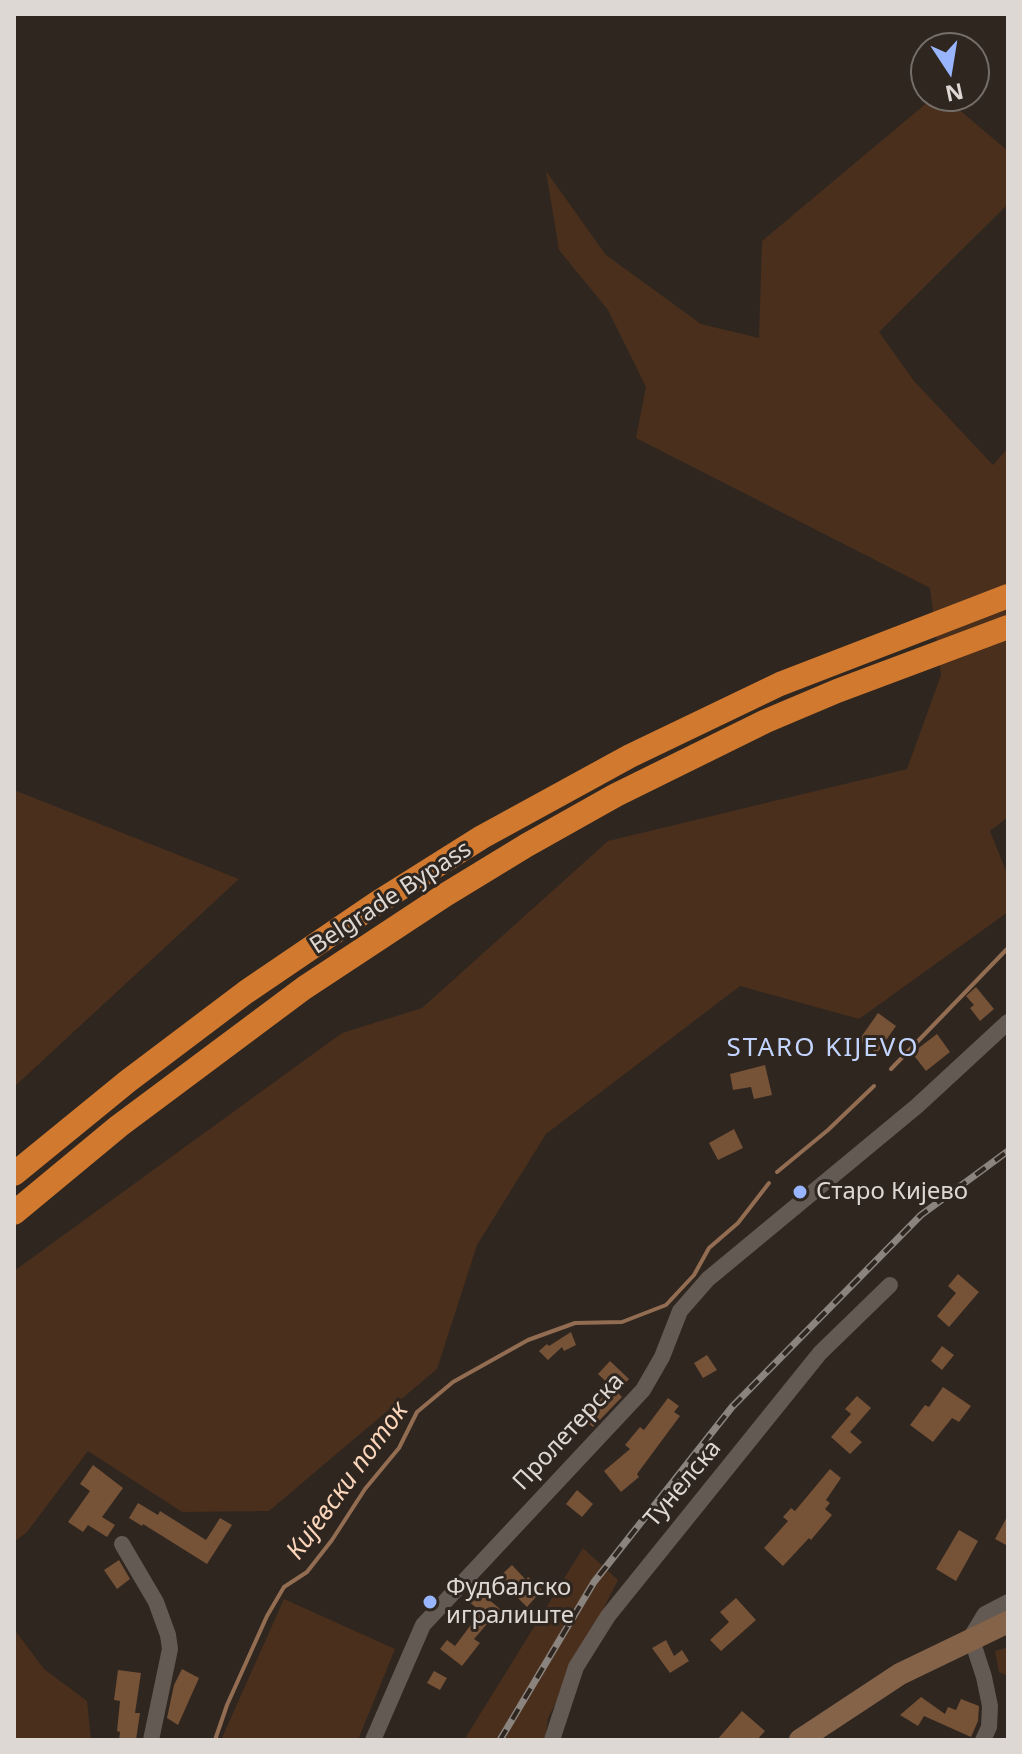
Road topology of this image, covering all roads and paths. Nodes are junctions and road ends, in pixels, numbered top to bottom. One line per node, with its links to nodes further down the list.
1 (1008, 596): 4 (highway, Belgrade Bypass)
2 (1008, 627): 5 (highway, Belgrade Bypass)
3 (1008, 1022): 12 (street, Пролетерска)
4 (14, 1174)
5 (14, 1213)
6 (890, 1285): 13 (street, Тунелска)
7 (122, 1544): 11 (street)
8 (1008, 1602): 10 (street)
9 (1008, 1622): 10 (main road)
10 (971, 1637): 14 (main road); 15 (street)
11 (151, 1740)
12 (373, 1740)
13 (552, 1740)
14 (800, 1740)
15 (983, 1740)

